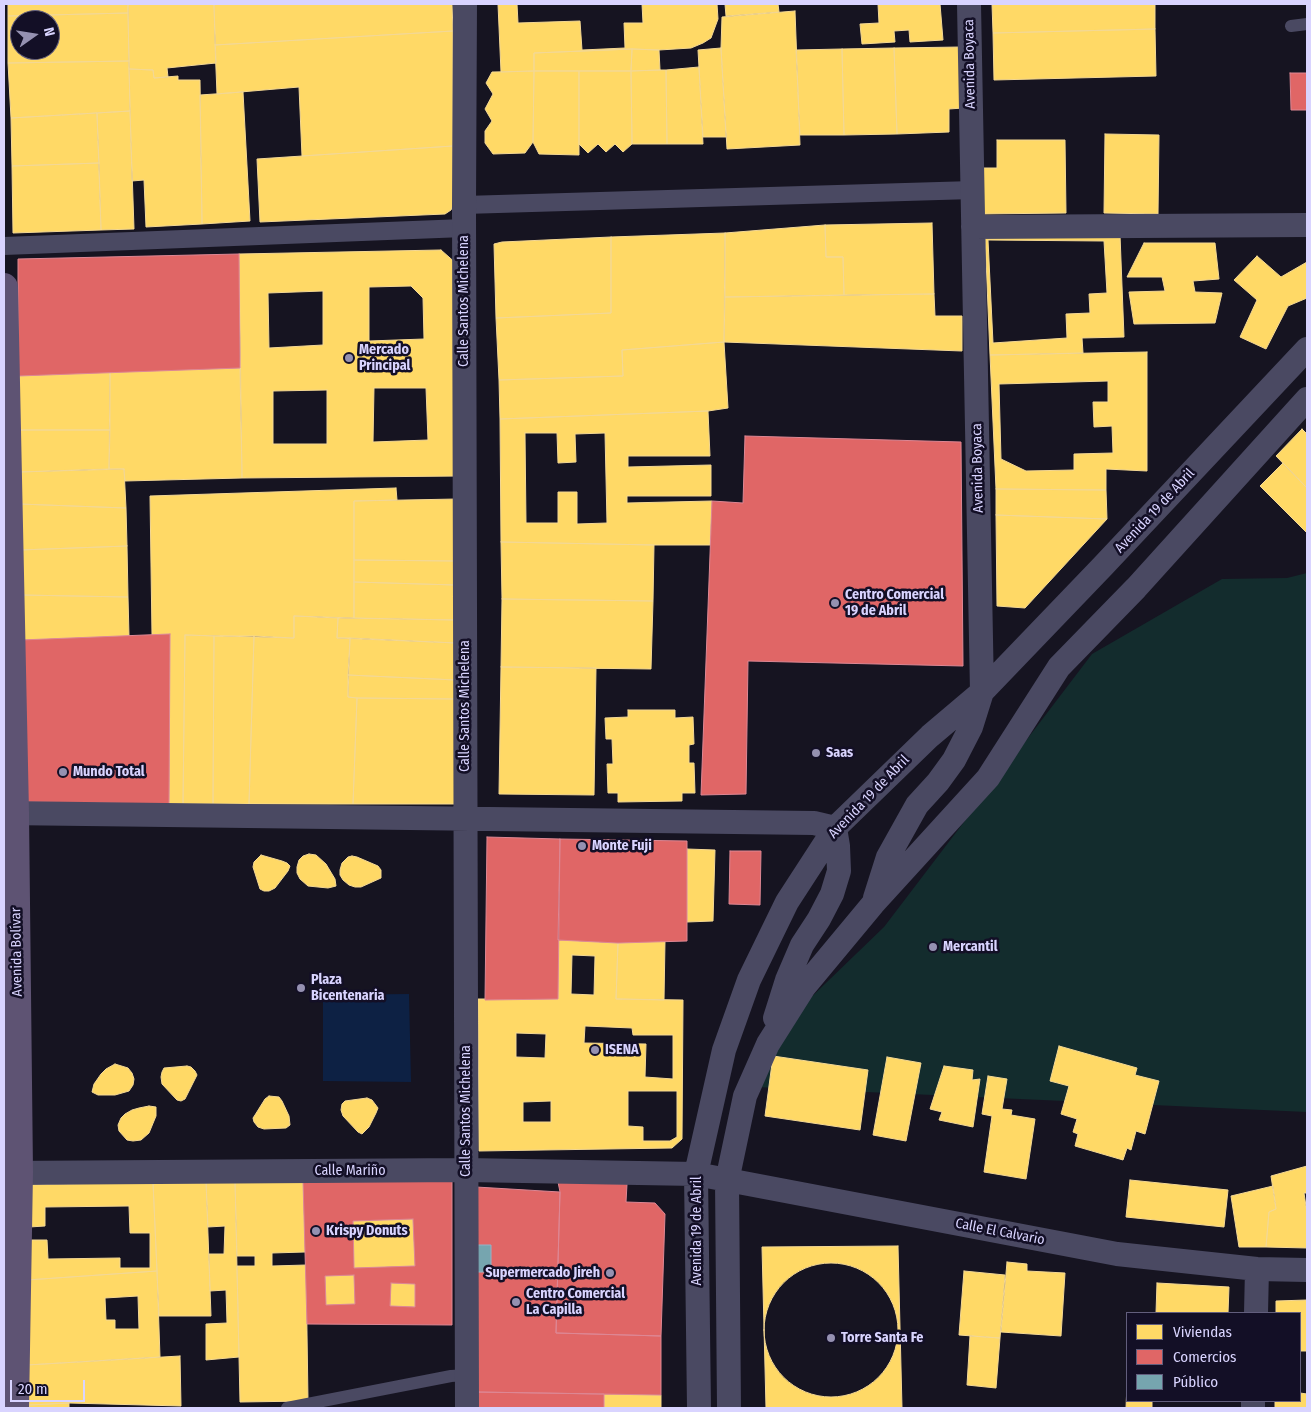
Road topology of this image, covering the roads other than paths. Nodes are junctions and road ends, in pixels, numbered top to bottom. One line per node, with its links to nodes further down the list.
1 (465, 4): 6 (street, Calle Santos Michelena)
2 (969, 4): 5 (street, Avenida Boyaca)
3 (1307, 24): 4 (lane)
4 (1291, 26)
5 (972, 190): 6 (street); 8 (street, Avenida Boyaca)
6 (464, 217): 9 (street); 15 (street, Calle Santos Michelena)
7 (1307, 226): 8 (street)
8 (973, 227): 13 (street, Avenida Boyaca)
9 (4, 246)
10 (4, 287): 14 (main road, Avenida Bolívar)
11 (1307, 349): 13 (street, Avenida 19 de Abril)
12 (1307, 399): 17 (street)
13 (982, 692): 16 (street, Avenida 19 de Abril); 17 (street, Avenida Boyaca)
14 (10, 813): 15 (street); 20 (main road, Avenida Bolívar)
15 (466, 819): 16 (street); 19 (street, Calle Santos Michelena)
16 (835, 828): 18 (street); 21 (street, Avenida 19 de Abril)
17 (873, 904): 18 (street)
18 (768, 1044): 22 (street)
19 (466, 1170): 20 (street, Calle Mariño); 21 (street, Calle Mariño); 26 (street, Calle Santos Michelena)
20 (12, 1173): 27 (main road, Avenida Bolívar)
21 (696, 1174): 22 (street, Calle El Calvario); 30 (street, Avenida 19 de Abril)
22 (727, 1180): 23 (street, Calle El Calvario); 31 (street)
23 (1257, 1269): 24 (street, Calle El Calvario); 25 (street)
24 (1307, 1270)
25 (1256, 1312)
26 (467, 1375): 28 (lane); 29 (street, Calle Santos Michelena)
27 (15, 1408)
28 (287, 1408)
29 (467, 1408)
30 (699, 1408)
31 (729, 1408)

